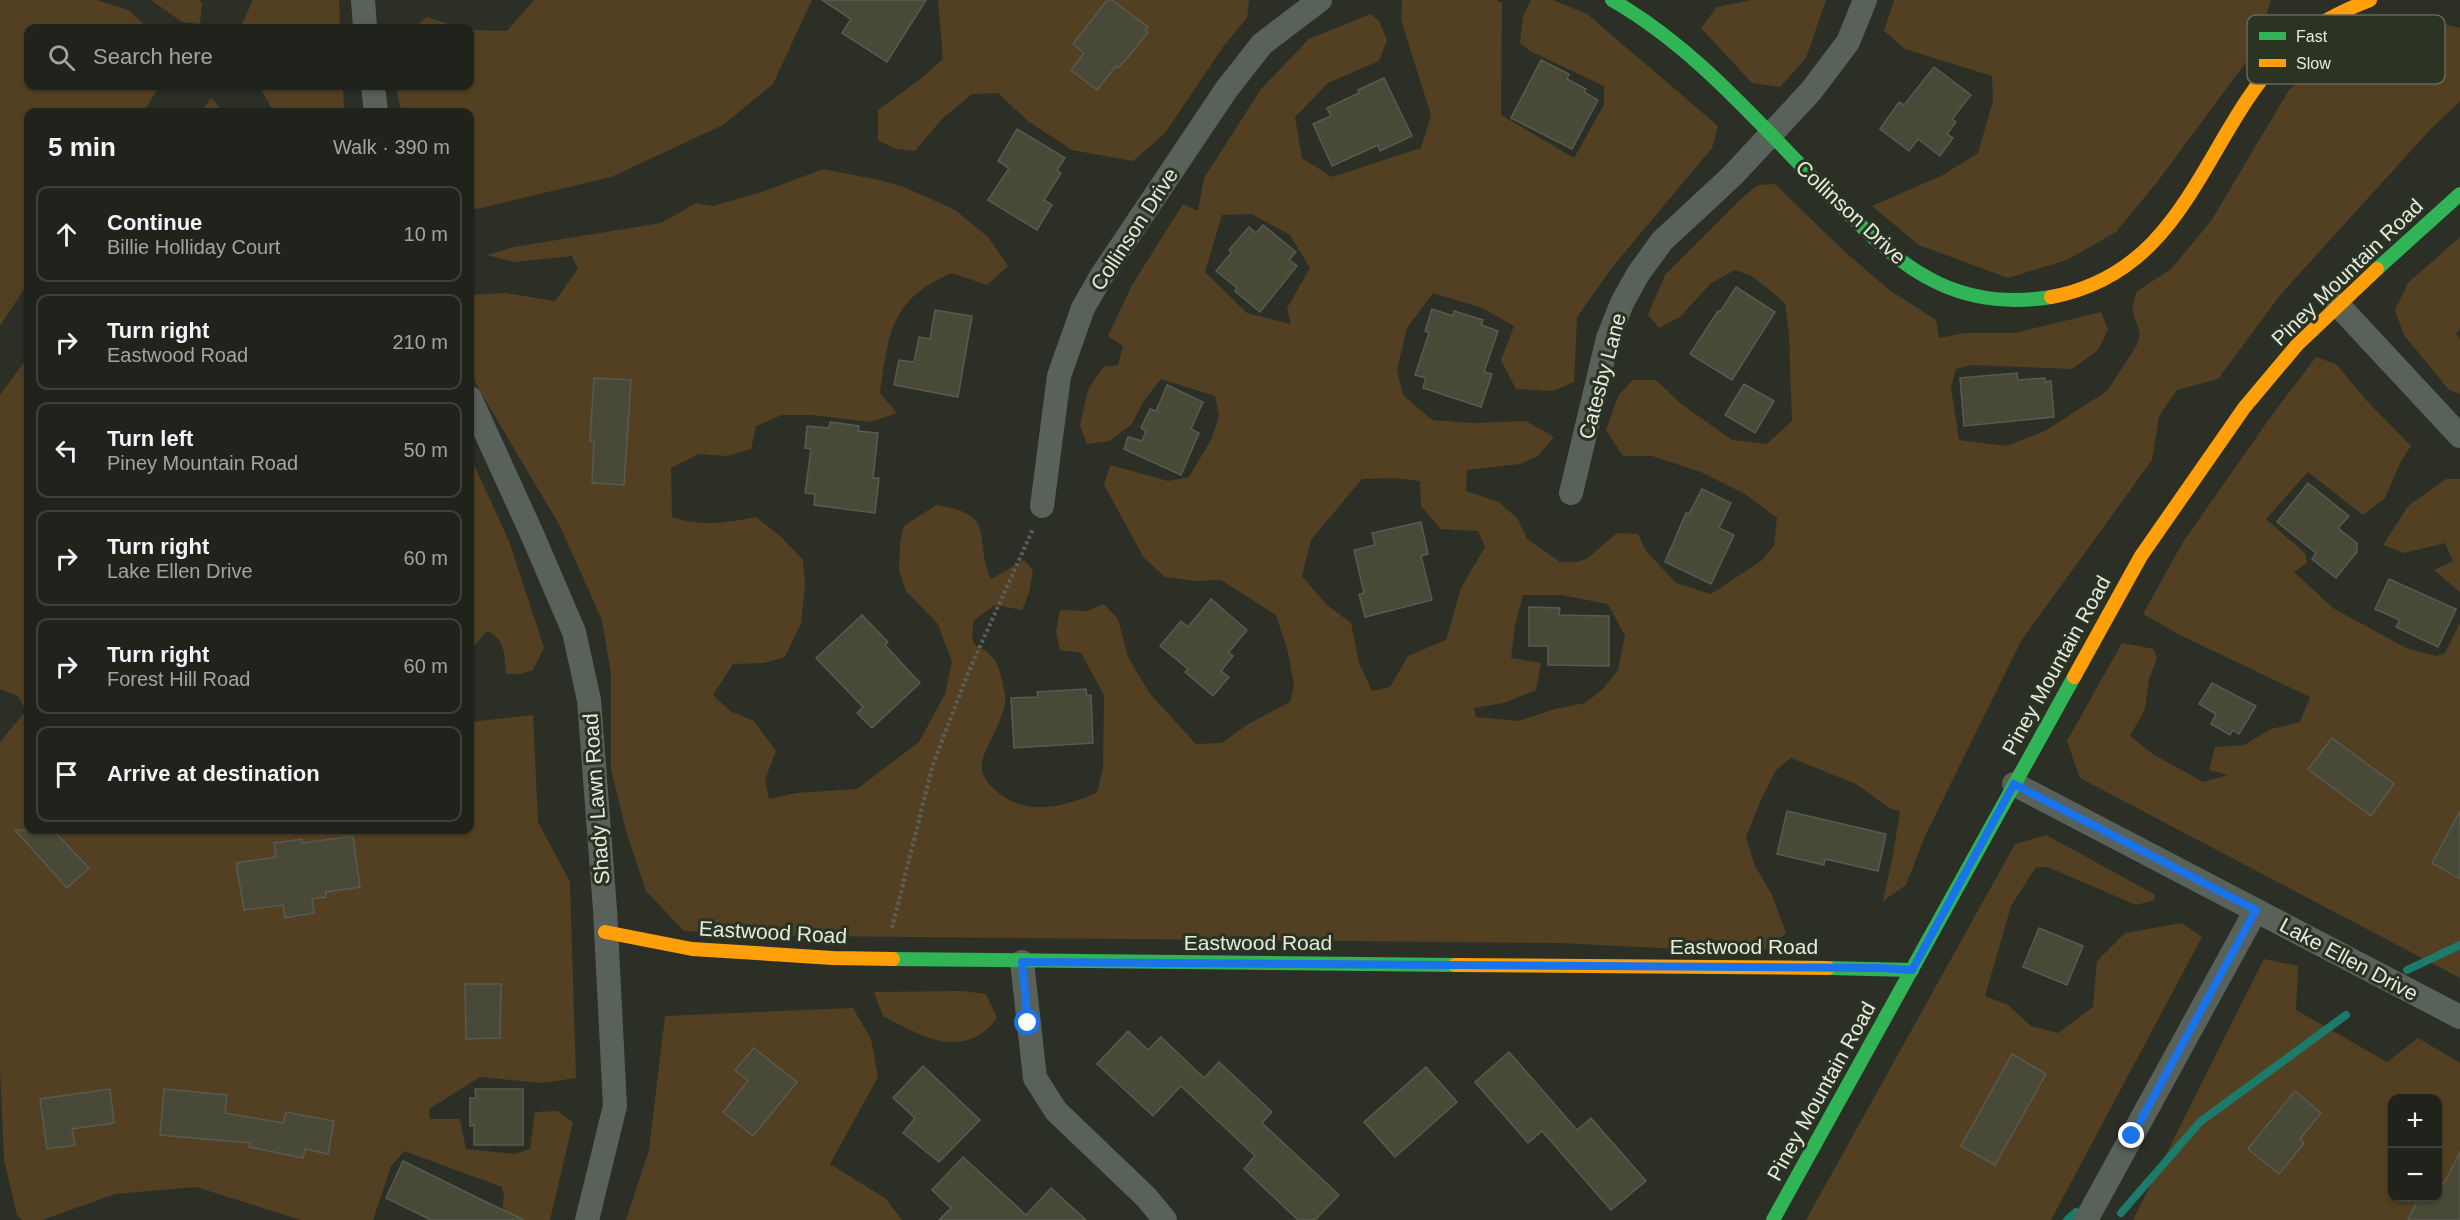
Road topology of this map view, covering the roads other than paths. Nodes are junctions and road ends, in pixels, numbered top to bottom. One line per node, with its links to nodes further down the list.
1 (363, 0): 7 (street)
2 (1320, 0): 17 (street, Collinson Drive)
3 (1612, 0): 11 (street, Collinson Drive)
4 (1865, 0): 11 (street, Catesby Lane)
5 (2370, 0): 6 (street, Collinson Drive)
6 (2334, 15)
7 (365, 24)
8 (2259, 84): 11 (street, Collinson Drive)
9 (373, 90): 10 (street)
10 (376, 108)
11 (1770, 135): 16 (street, Catesby Lane)
12 (2460, 194): 13 (street, Piney Mountain Road)
13 (2338, 304): 15 (street); 18 (street, Piney Mountain Road)
14 (474, 407): 20 (street, Shady Lawn Road)
15 (2460, 436)
16 (1571, 493)
17 (1042, 506)
18 (2014, 784): 19 (street, Lake Ellen Drive); 22 (street, Piney Mountain Road)
19 (2256, 910): 23 (street, Lake Ellen Drive); 27 (street)
20 (605, 932): 21 (street, Eastwood Road); 24 (street, Shady Lawn Road)
21 (1022, 962): 22 (street, Eastwood Road); 25 (street)
22 (1912, 970): 26 (street, Piney Mountain Road)
23 (2460, 1017)
24 (586, 1220)
25 (1165, 1220)
26 (1773, 1220)
27 (2086, 1220)

